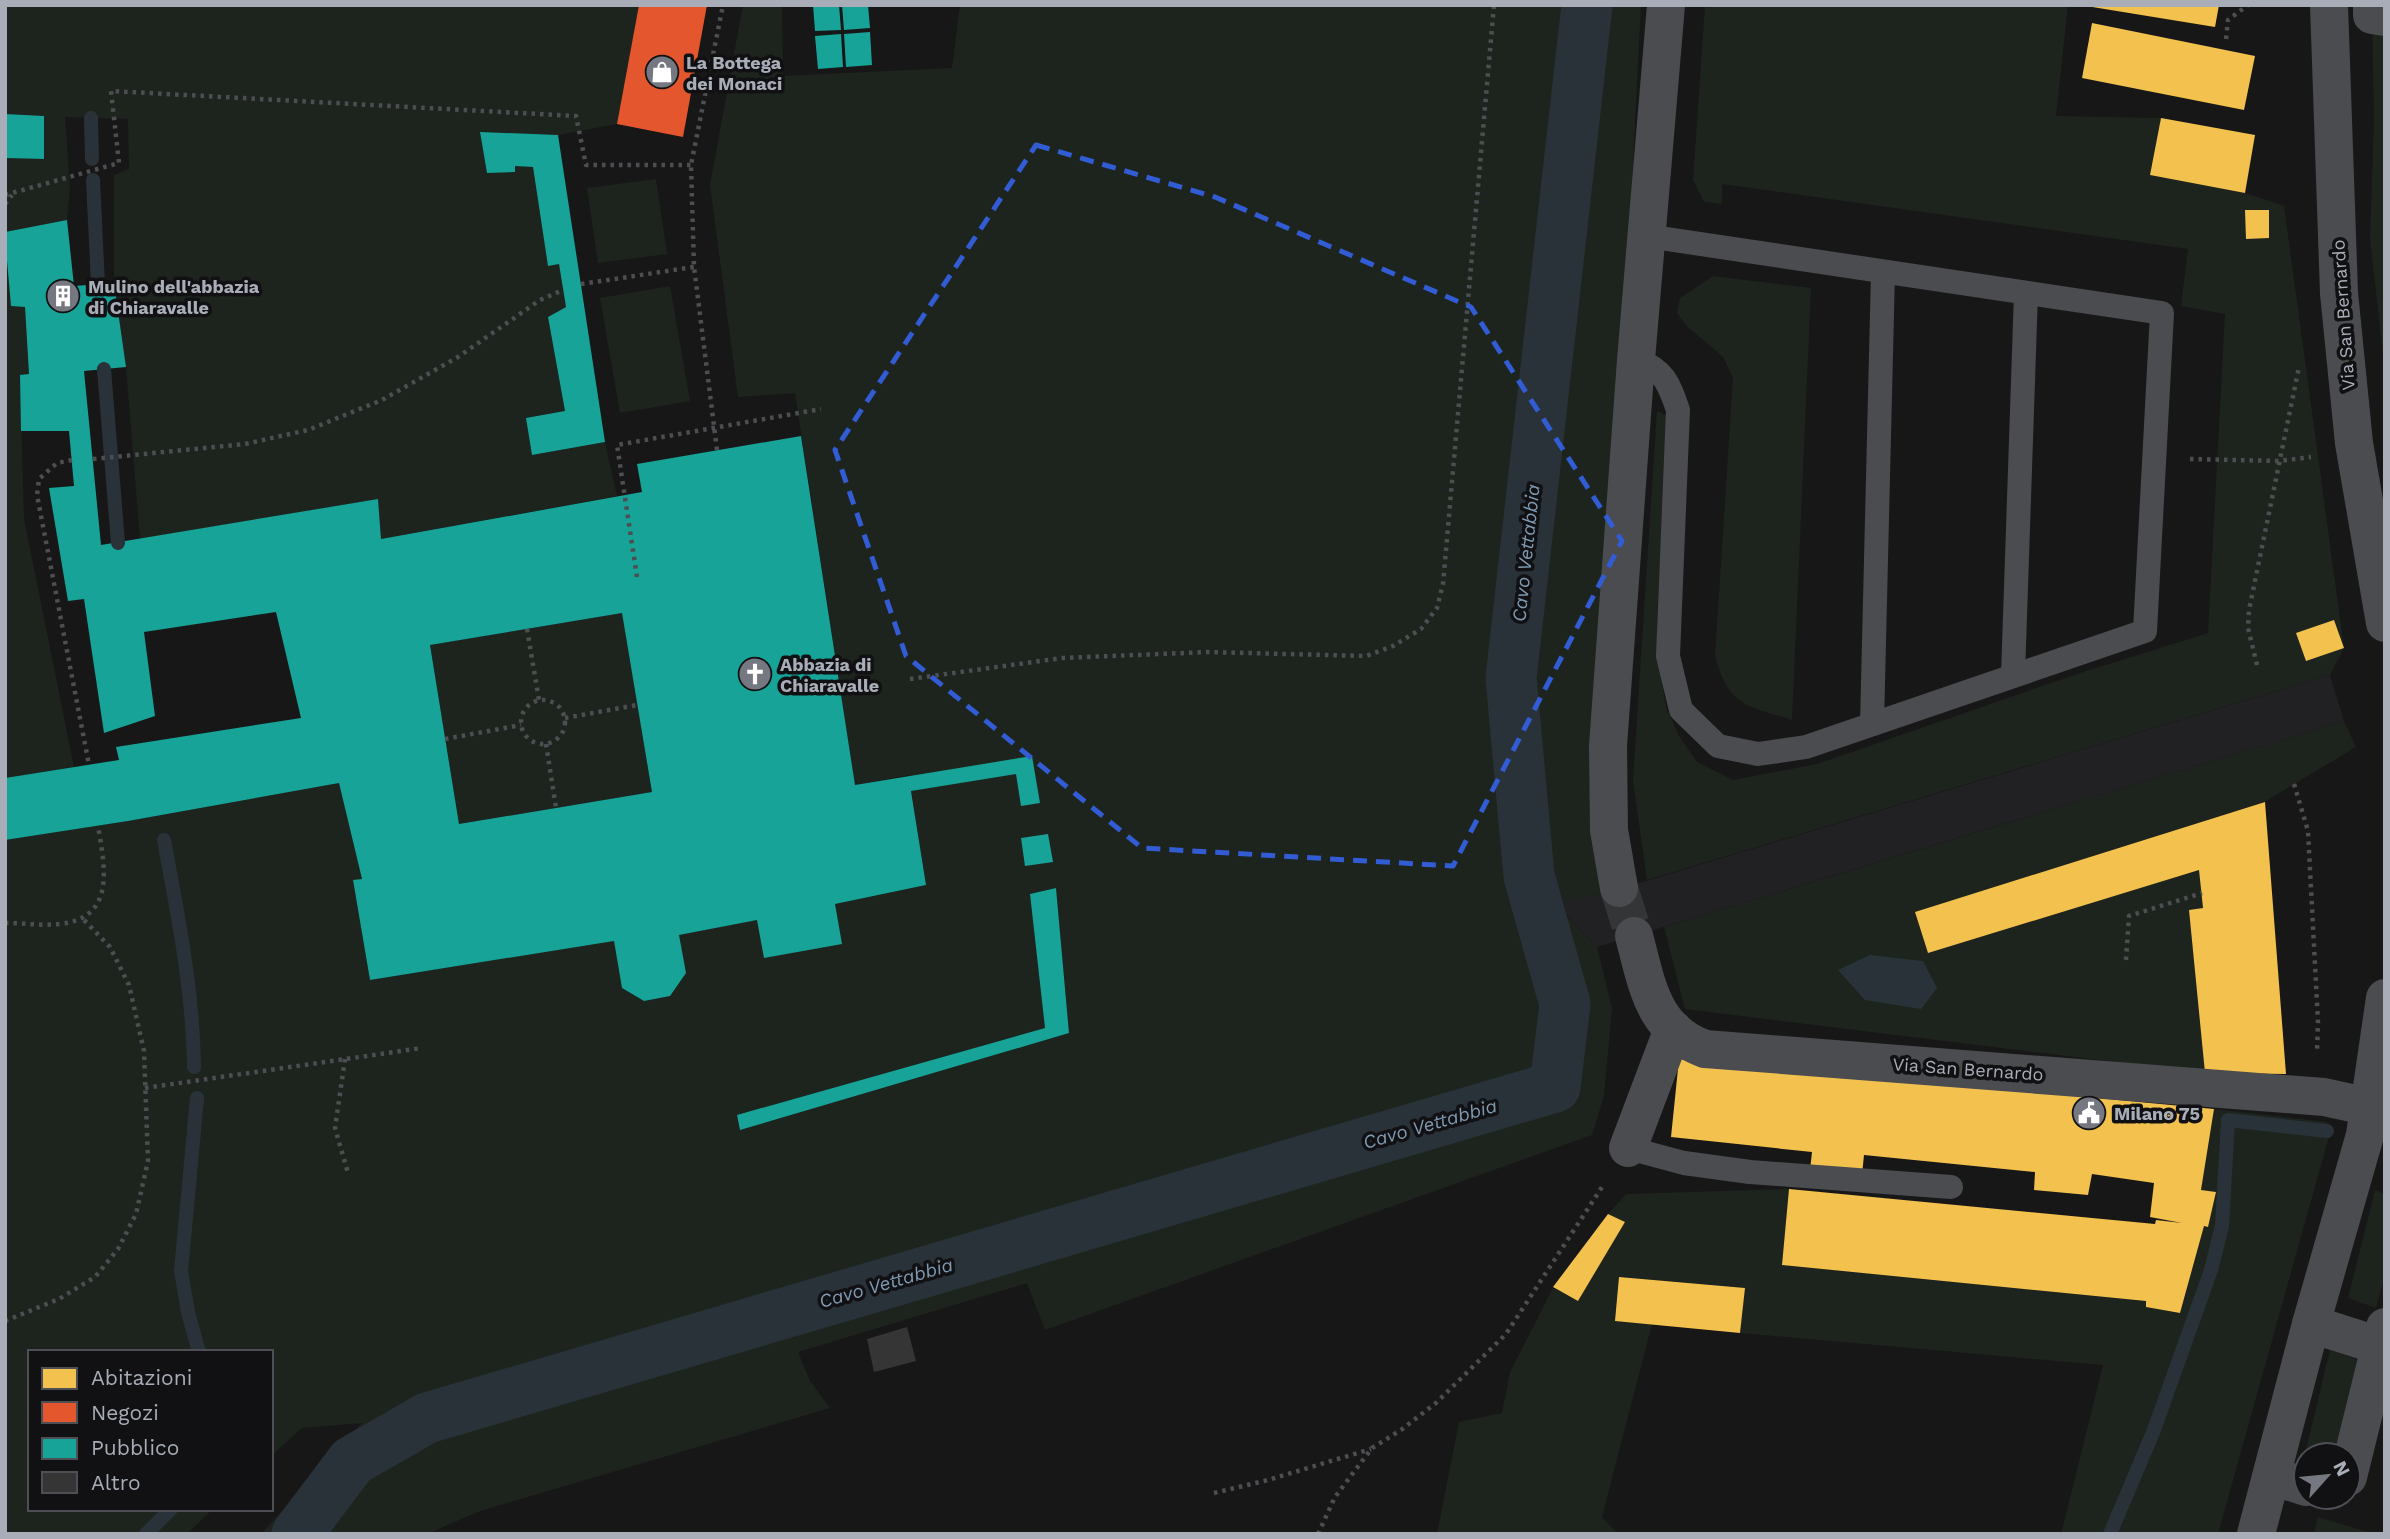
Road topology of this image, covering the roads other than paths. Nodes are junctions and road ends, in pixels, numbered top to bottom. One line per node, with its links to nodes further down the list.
1 (1666, 5): 5 (street)
2 (2329, 5): 9 (street, Via San Bernardo)
3 (2372, 5): 4 (street)
4 (2385, 17)
5 (1647, 236): 6 (lane); 8 (street)
6 (1882, 272): 7 (lane); 11 (lane)
7 (2026, 293): 10 (lane); 10 (lane)
8 (1636, 360): 11 (lane); 12 (street)
9 (2385, 623)
10 (2013, 675): 11 (lane)
11 (1872, 724)
12 (1619, 888)
13 (1634, 936): 15 (street, Via San Bernardo)
14 (2385, 998): 16 (street)
15 (1673, 1029): 16 (street, Via San Bernardo); 17 (street)
16 (2378, 1109): 18 (street)
17 (1628, 1148): 19 (lane)
18 (2370, 1175): 20 (street)
19 (1951, 1187)
20 (2311, 1324): 21 (street); 23 (street)
21 (2382, 1336): 22 (street)
22 (2357, 1441)
23 (2289, 1482): 24 (street)
24 (2256, 1534)

